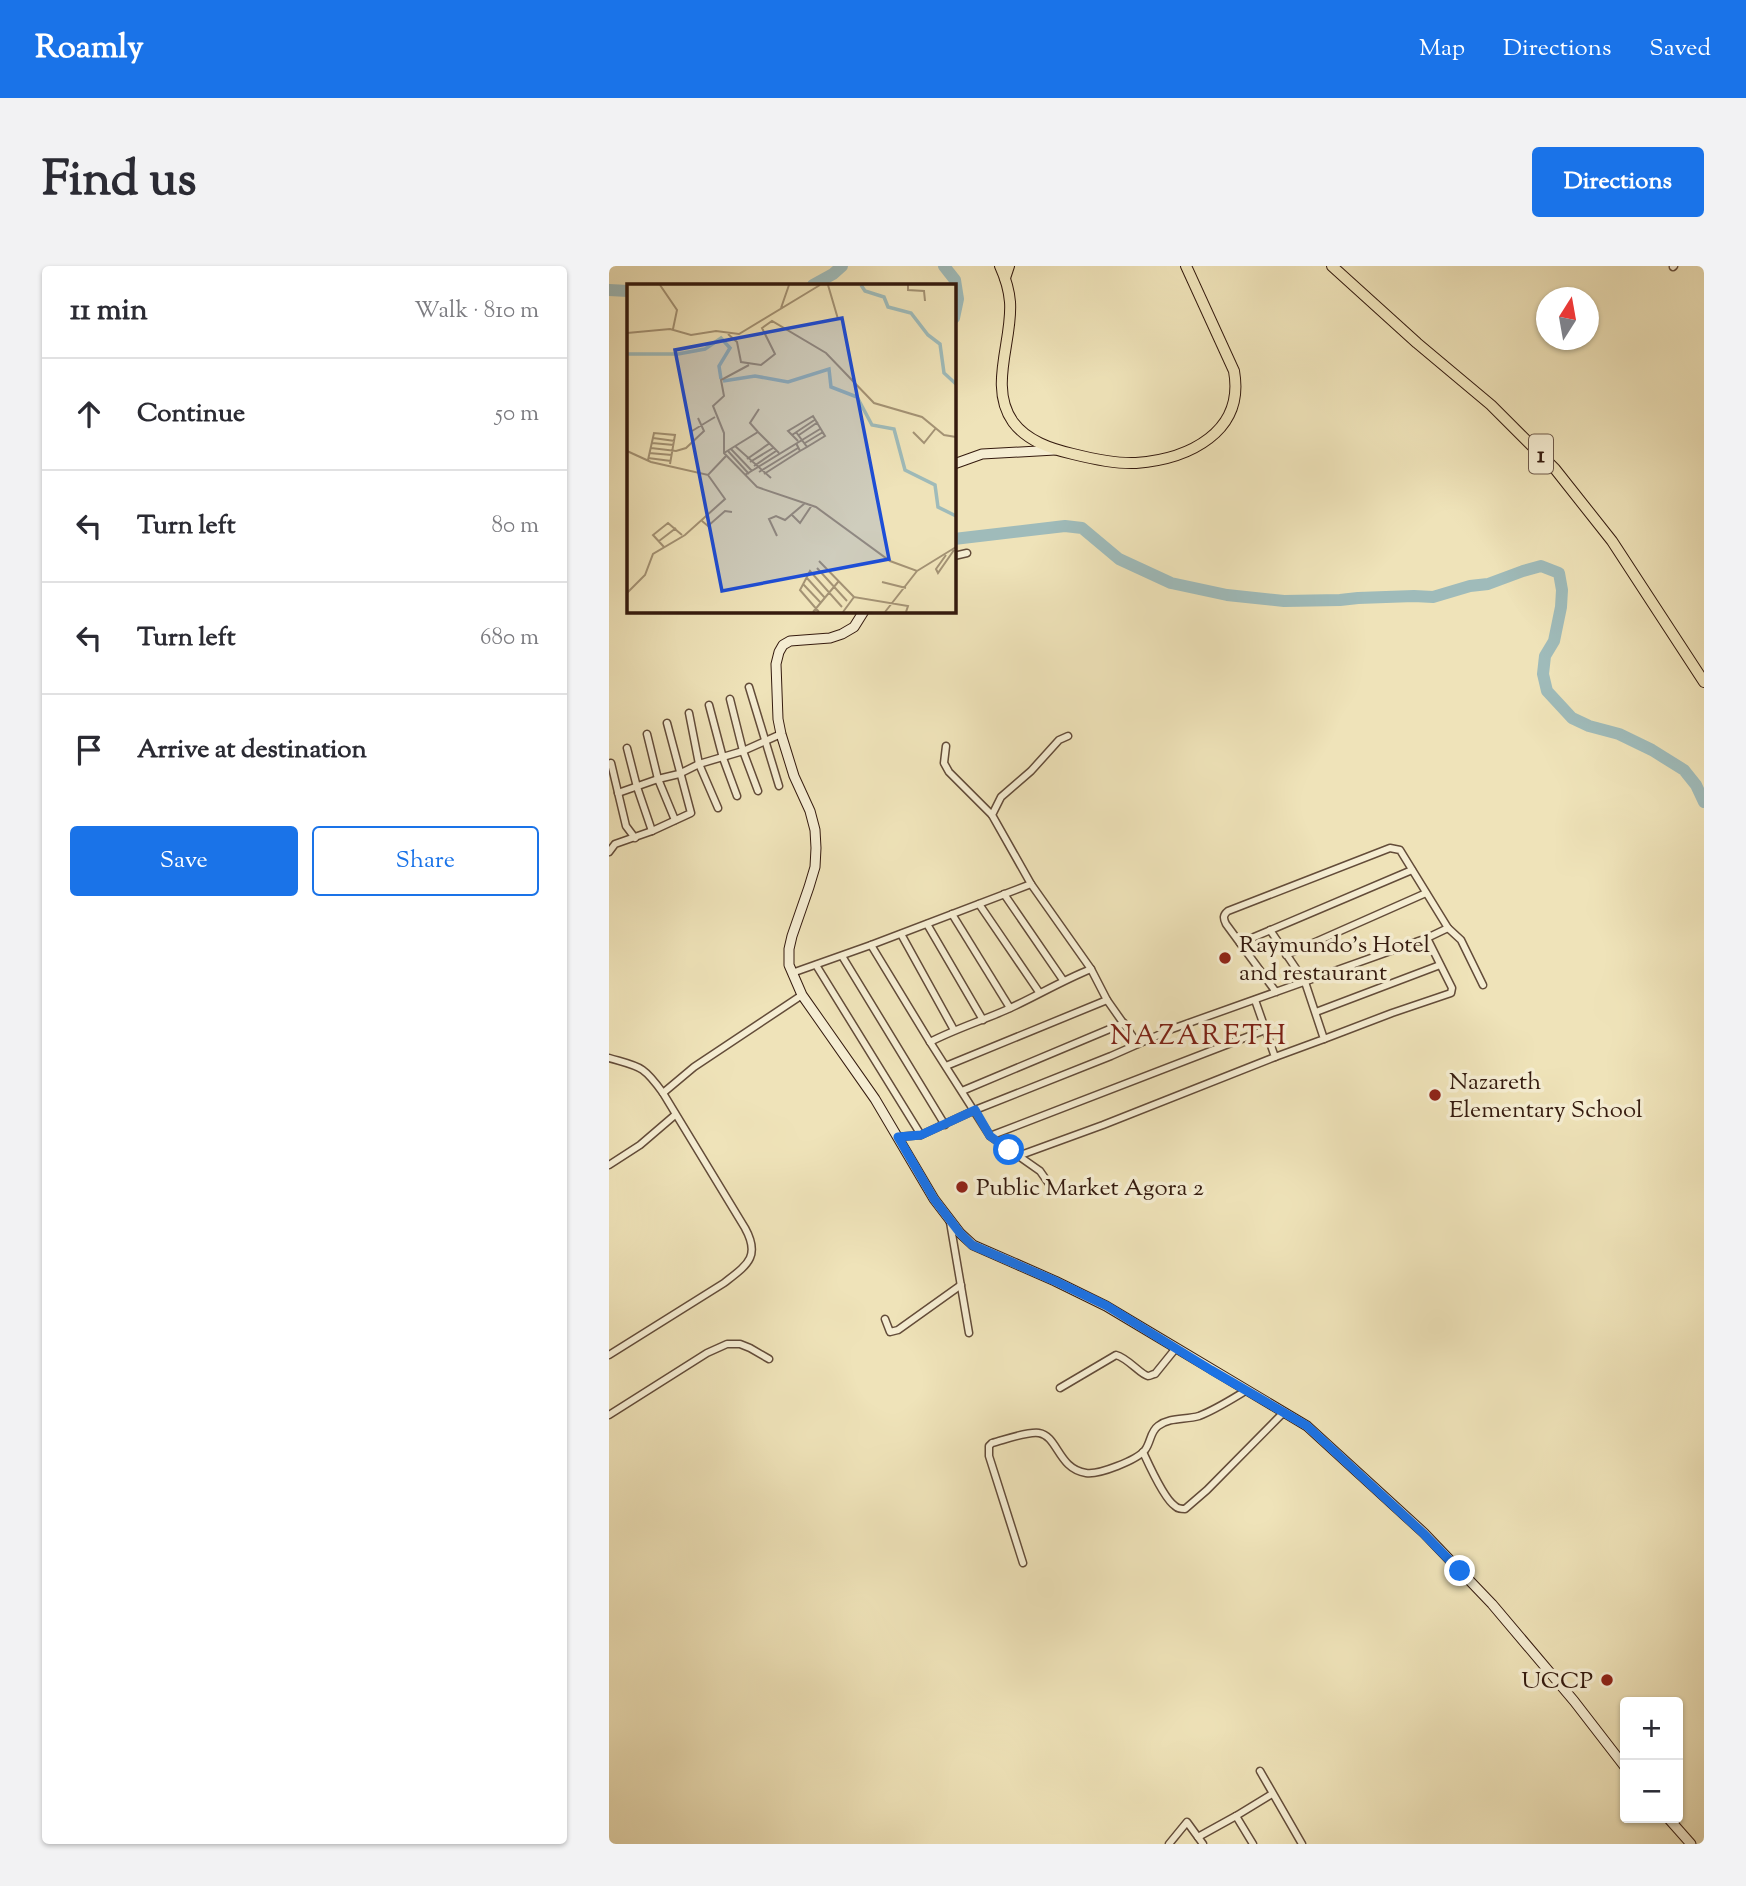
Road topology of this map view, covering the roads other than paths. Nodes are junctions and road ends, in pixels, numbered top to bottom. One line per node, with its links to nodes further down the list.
1 (1000, 266): 5 (main road)
2 (1009, 266): 5 (main road)
3 (1186, 266): 6 (main road)
4 (1332, 266): 11 (main road, 1)
5 (1005, 278): 6 (main road)
6 (1056, 450): 7 (main road)
7 (955, 464)
8 (967, 553): 9 (street)
9 (955, 556)
10 (864, 612): 18 (main road)
11 (1704, 682)
12 (749, 687): 20 (street)
13 (730, 699): 23 (street)
14 (709, 705): 24 (street)
15 (689, 713): 26 (street)
16 (667, 723): 27 (street)
17 (647, 734): 28 (street)
18 (781, 734): 20 (street); 58 (main road)
19 (1068, 736): 35 (street)
20 (765, 741): 23 (street); 29 (street)
21 (946, 746): 35 (street)
22 (627, 748): 30 (street)
23 (743, 751): 24 (street); 31 (street)
24 (723, 758): 26 (street); 33 (street)
25 (611, 763): 32 (street)
26 (699, 764): 27 (street); 34 (street)
27 (679, 774): 28 (street); 36 (street)
28 (659, 779): 30 (street); 36 (street)
29 (779, 786)
30 (637, 787): 32 (street); 37 (street)
31 (758, 791)
32 (618, 793): 38 (street)
33 (737, 796)
34 (718, 808)
35 (992, 815): 41 (street)
36 (675, 820): 37 (street)
37 (652, 831): 38 (street)
38 (635, 838): 39 (street)
39 (609, 852)
40 (1412, 870): 42 (street); 48 (street); 51 (street)
41 (1031, 884): 43 (street); 57 (street)
42 (1426, 893): 47 (street); 54 (street)
43 (1005, 894): 44 (street); 59 (street)
44 (979, 904): 45 (street); 62 (street)
45 (952, 914): 46 (street); 67 (street)
46 (927, 924): 49 (street); 69 (street)
47 (1448, 928): 50 (street); 61 (street)
48 (1270, 930): 51 (street); 54 (street)
49 (901, 934): 52 (street); 71 (street)
50 (1427, 937): 56 (street); 60 (street)
51 (1240, 943): 63 (street)
52 (871, 945): 53 (street); 74 (street)
53 (842, 956): 55 (street); 83 (street)
54 (1286, 956): 60 (street)
55 (816, 965): 58 (street); 84 (street)
56 (1440, 965): 68 (street); 73 (street)
57 (1091, 969): 59 (street); 65 (street)
58 (792, 973): 64 (main road)
59 (1063, 980): 62 (street)
60 (1305, 982): 63 (street); 68 (street)
61 (1483, 985)
62 (1039, 992): 67 (street)
63 (1276, 992): 66 (street)
64 (802, 995): 80 (street); 86 (main road)
65 (1107, 1000): 70 (street); 78 (street)
66 (1255, 1000): 72 (street); 75 (street)
67 (1010, 1008): 69 (street)
68 (1315, 1012): 73 (street)
69 (983, 1020): 71 (street)
70 (1124, 1023): 75 (street); 79 (street)
71 (954, 1030): 74 (street)
72 (1265, 1030): 76 (street); 85 (street)
73 (1324, 1039): 76 (street)
74 (930, 1042): 78 (street)
75 (1138, 1044): 81 (street)
76 (1275, 1057): 87 (street)
77 (609, 1058): 80 (street)
78 (946, 1066): 79 (street)
79 (962, 1090): 81 (street)
80 (663, 1093): 82 (street)
81 (975, 1110): 83 (street); 85 (street)
82 (675, 1115): 88 (street); 95 (street)
83 (945, 1125): 84 (street)
84 (921, 1135): 86 (street)
85 (990, 1136): 87 (street)
86 (898, 1137): 90 (main road)
87 (1018, 1156): 89 (street)
88 (609, 1165)
89 (1054, 1191)
90 (950, 1220): 91 (street); 94 (main road)
91 (961, 1285): 92 (street); 93 (street)
92 (885, 1319)
93 (969, 1333)
94 (1175, 1348): 97 (street); 98 (main road)
95 (609, 1355)
96 (769, 1359): 100 (street)
97 (1060, 1388)
98 (1247, 1390): 99 (main road); 101 (street)
99 (1284, 1412): 101 (street); 103 (main road)
100 (609, 1415)
101 (1143, 1452): 102 (street)
102 (1023, 1563)
103 (1620, 1761)
104 (1260, 1770): 105 (street)
105 (1272, 1794): 106 (street); 112 (street)
106 (1237, 1816): 108 (street); 111 (street)
107 (1672, 1823): 113 (main road)
108 (1198, 1837): 109 (street); 110 (street)
109 (1170, 1844)
110 (1203, 1844)
111 (1253, 1844)
112 (1302, 1844)
113 (1691, 1844)

